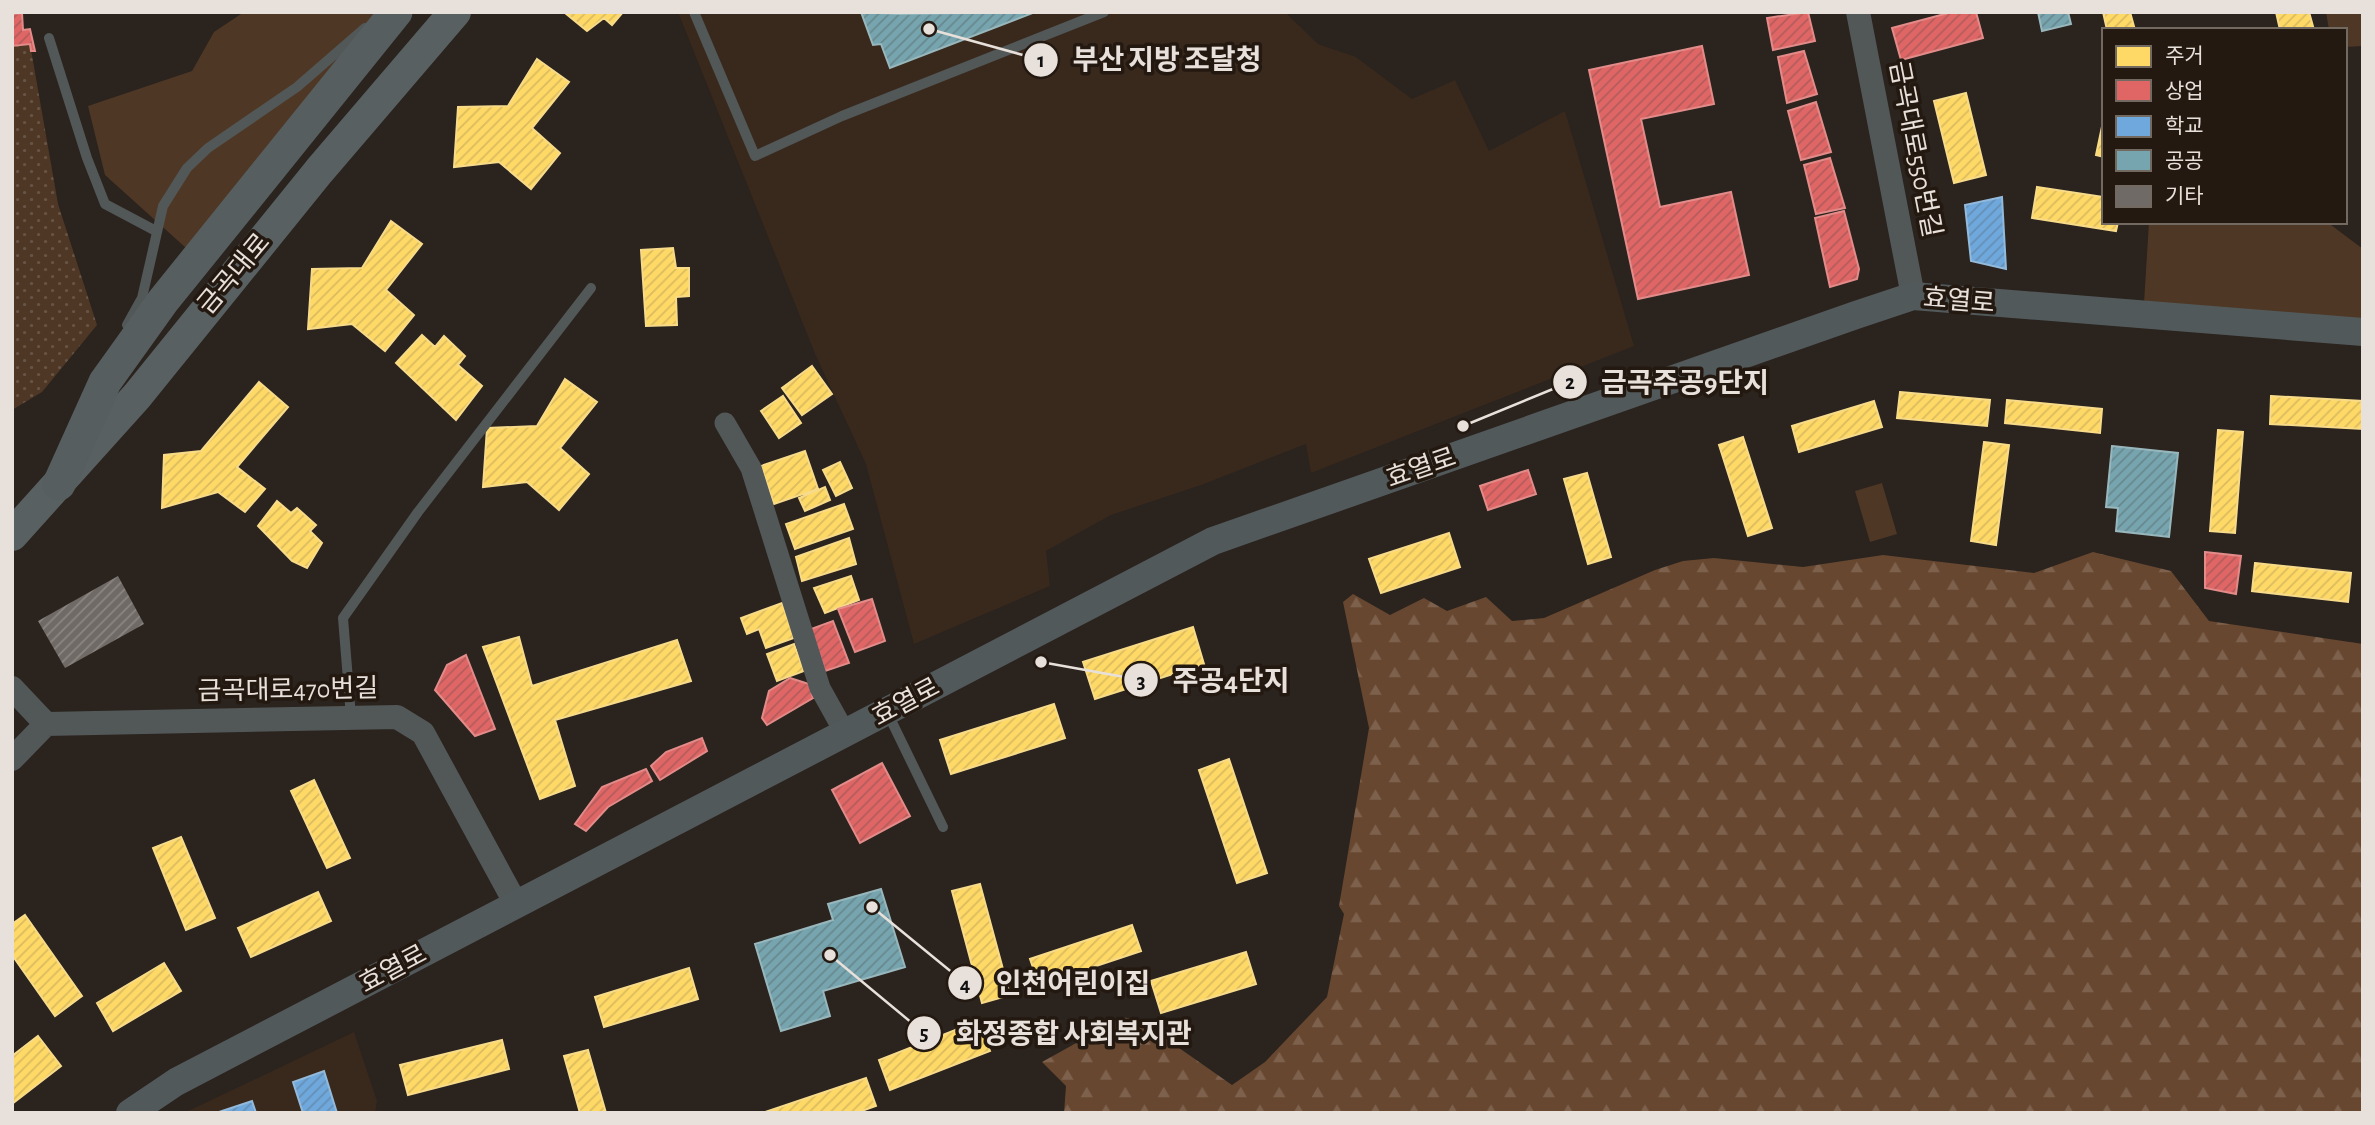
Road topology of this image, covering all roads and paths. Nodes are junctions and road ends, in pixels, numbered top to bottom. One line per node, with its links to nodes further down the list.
1 (383, 12): 9 (lane)
2 (396, 12): 15 (highway)
3 (455, 12): 17 (main road, 금곡대로)
4 (694, 12): 7 (lane)
5 (1104, 12): 7 (lane)
6 (1858, 12): 11 (street, 금곡대로550번길)
7 (1083, 16)
8 (49, 38): 9 (lane)
9 (156, 231): 13 (lane)
10 (591, 288): 21 (lane)
11 (1913, 296): 12 (main road, 효열로); 20 (main road, 효열로)
12 (2363, 332)
13 (122, 334)
14 (116, 346): 15 (lane)
15 (87, 422): 17 (highway)
16 (725, 423): 23 (street, 효열로)
17 (60, 484): 18 (main road, 금곡대로)
18 (12, 535)
19 (12, 688): 22 (street)
20 (887, 712): 23 (main road, 효열로); 25 (lane)
21 (351, 718): 22 (street, 금곡대로470번길); 26 (street, 금곡대로470번길)
22 (46, 724): 24 (street)
23 (845, 733): 26 (main road, 효열로)
24 (12, 759)
25 (943, 827)
26 (516, 904): 27 (main road, 효열로)
27 (130, 1113)

